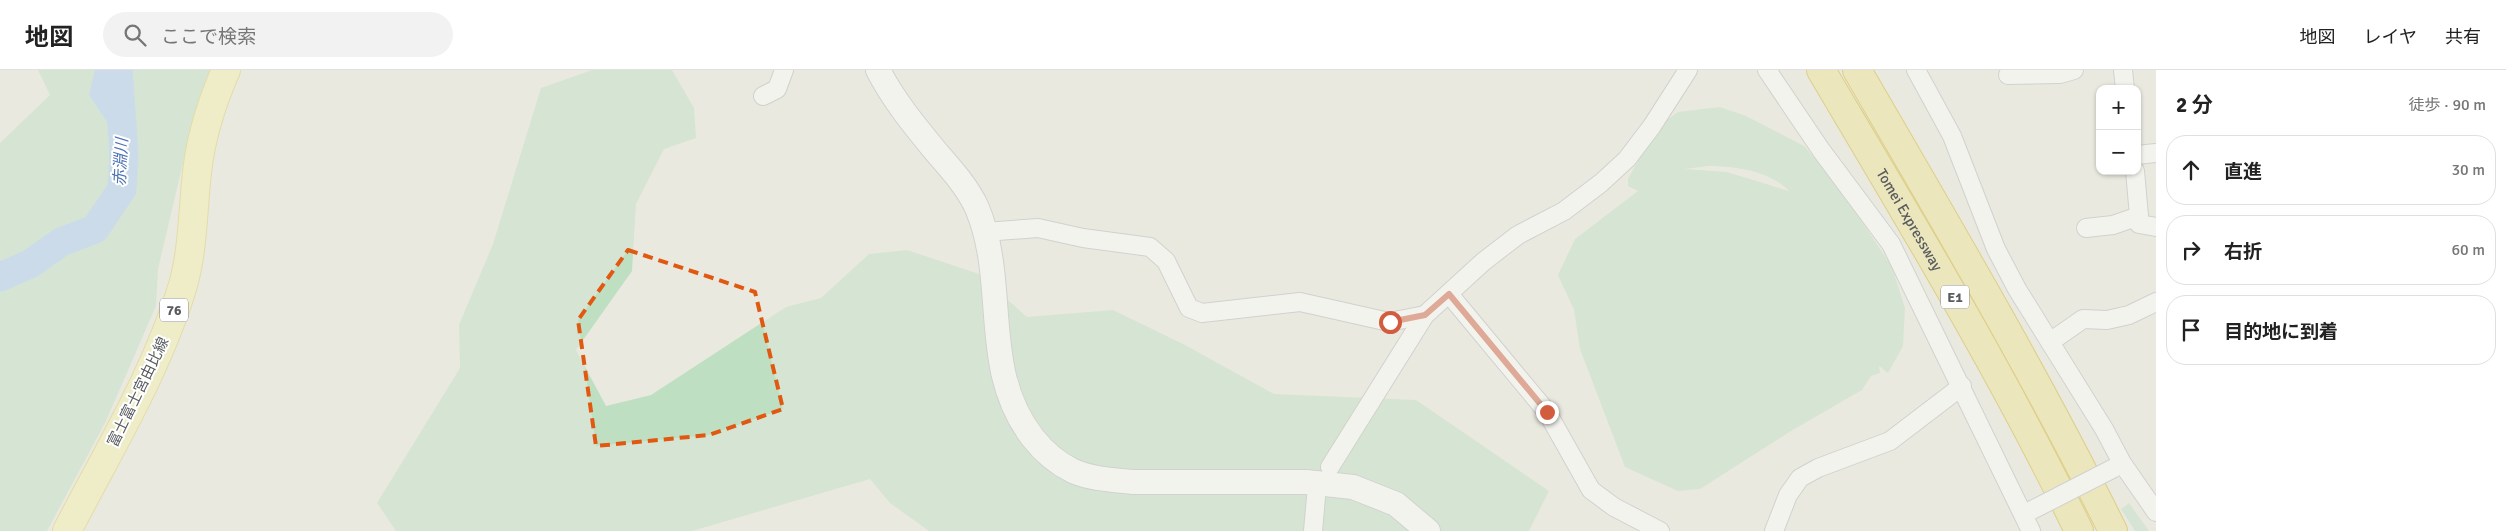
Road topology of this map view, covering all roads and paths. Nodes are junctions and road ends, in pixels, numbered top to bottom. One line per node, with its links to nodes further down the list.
1 (226, 70): 31 (main road, 富士富士宮由比線 / 76)
2 (784, 70): 13 (street)
3 (878, 70): 20 (street)
4 (1688, 70): 21 (street)
5 (1767, 70): 25 (street)
6 (1821, 70): 37 (highway, Tomei Expressway / E1)
7 (1857, 70): 38 (highway, Tomei Expressway / E1)
8 (1916, 70): 24 (street)
9 (2074, 70): 11 (street)
10 (2123, 70): 12 (street)
11 (2008, 75)
12 (2125, 85)
13 (763, 96)
14 (2156, 153): 15 (street)
15 (2141, 155)
16 (2135, 175): 17 (street)
17 (2139, 216): 18 (street); 19 (street)
18 (2156, 227)
19 (2086, 228)
20 (984, 232): 23 (street); 33 (street)
21 (1449, 294): 23 (street); 34 (street)
22 (2156, 302): 24 (street)
23 (1425, 315): 27 (street)
24 (2050, 342): 26 (street)
25 (1962, 386): 29 (street); 35 (street)
26 (2118, 466): 29 (street, bridge); 30 (street)
27 (1330, 467)
28 (1316, 497): 32 (street)
29 (2028, 512): 36 (street)
30 (2156, 512)
31 (66, 531)
32 (1313, 531)
33 (1428, 531)
34 (1660, 531)
35 (1774, 531)
36 (2032, 531)
37 (2079, 531)
38 (2112, 531)

